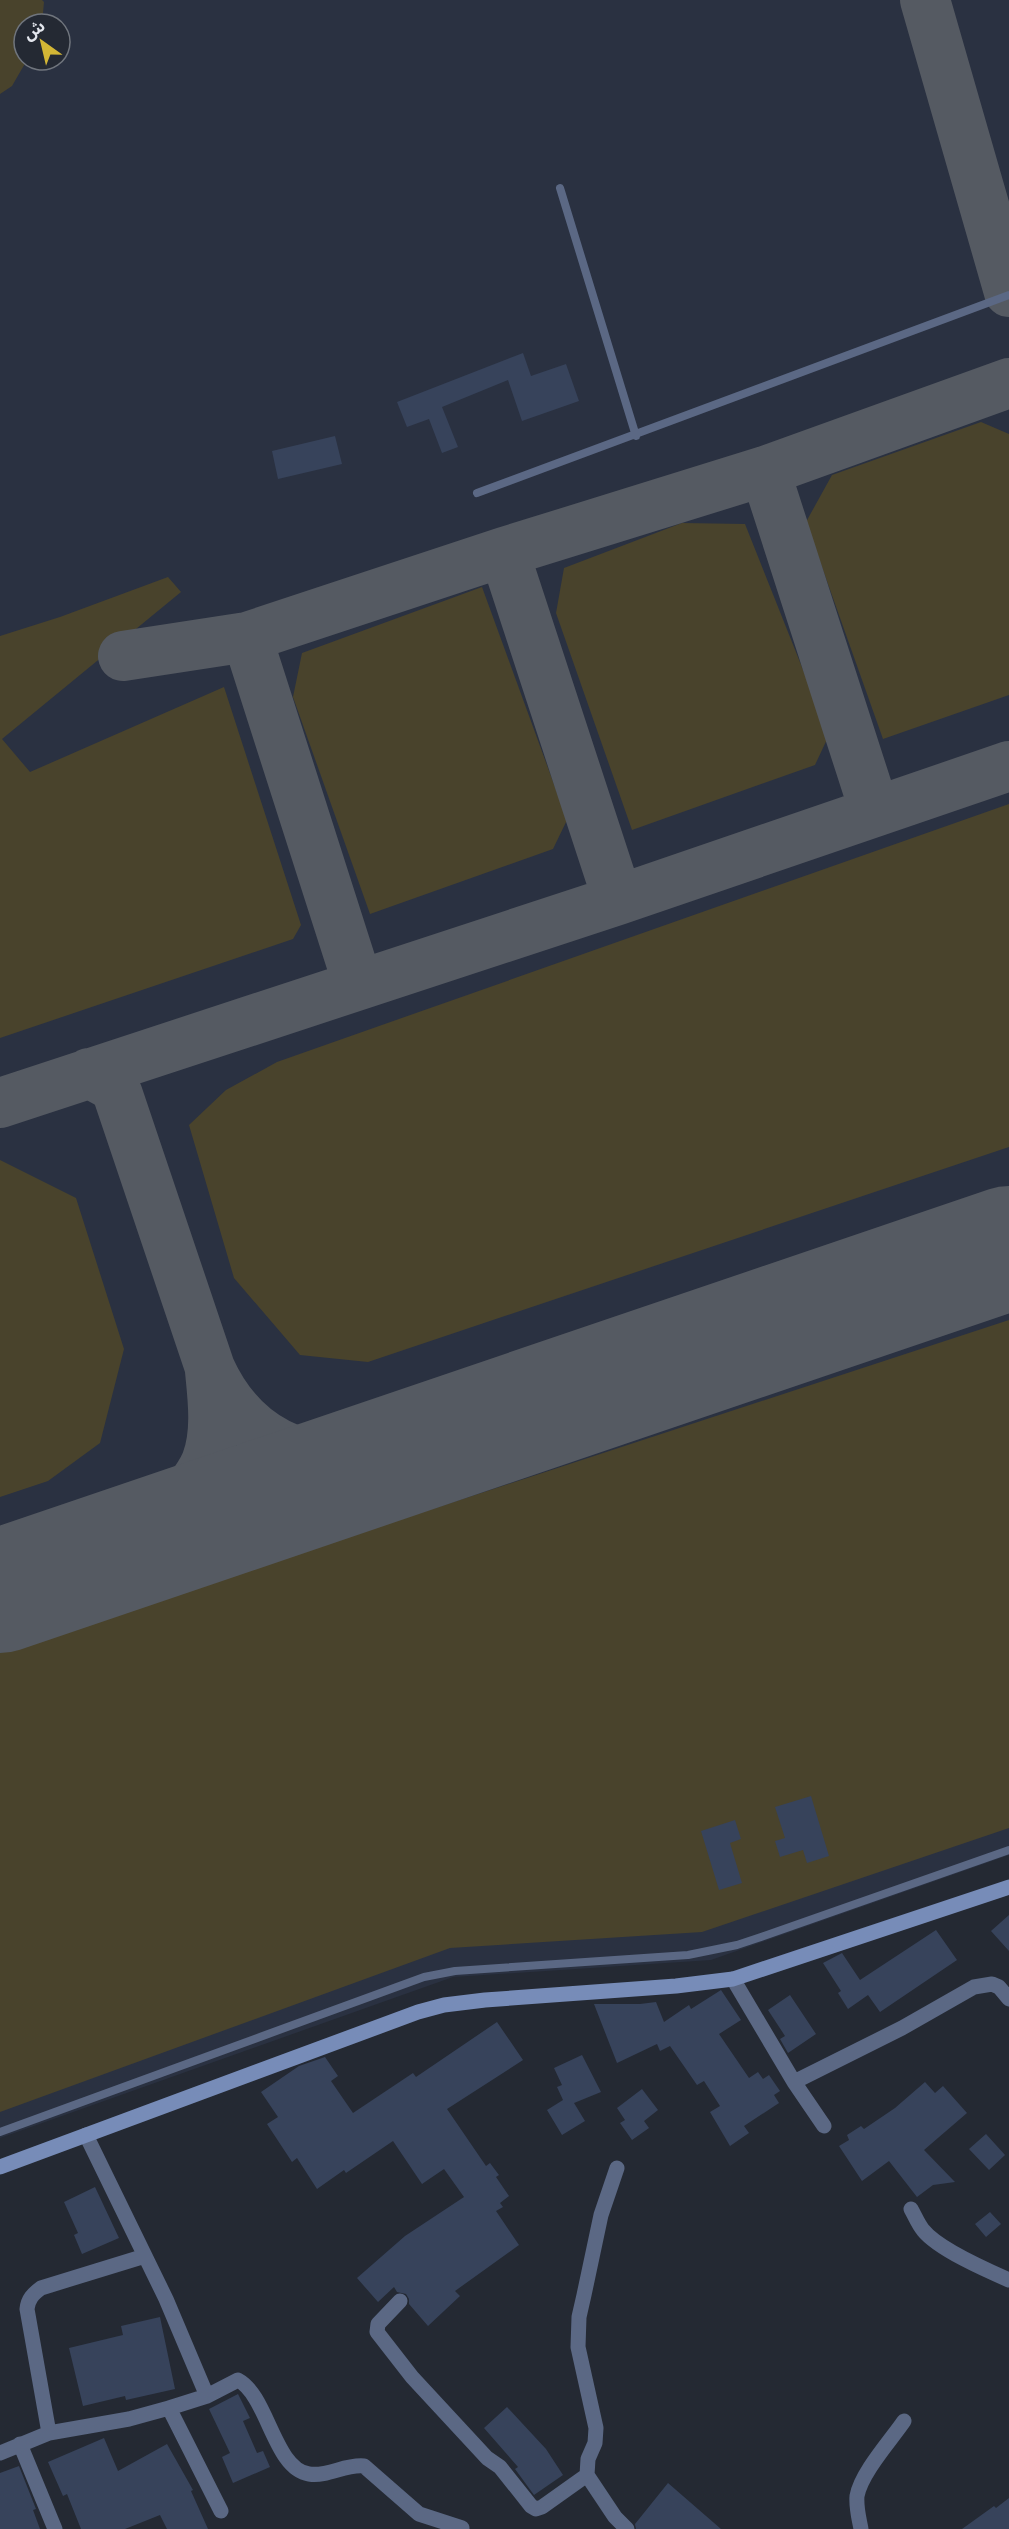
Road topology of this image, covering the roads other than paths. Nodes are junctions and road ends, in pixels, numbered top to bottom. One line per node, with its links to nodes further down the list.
1 (560, 188): 3 (lane)
2 (1009, 295): 3 (lane)
3 (636, 436): 4 (lane)
4 (477, 493)
5 (1009, 1850): 11 (lane)
6 (1009, 1887): 7 (main road)
7 (733, 1979): 9 (street); 12 (main road)
8 (1009, 1999): 9 (street)
9 (794, 2082): 10 (street)
10 (824, 2126)
11 (0, 2132)
12 (86, 2135): 13 (main road); 16 (street)
13 (0, 2167)
14 (617, 2168): 25 (street)
15 (911, 2209): 17 (street)
16 (145, 2256): 19 (street); 22 (street)
17 (1009, 2280)
18 (400, 2301): 25 (street)
19 (207, 2396): 20 (street); 27 (street)
20 (169, 2408): 22 (street); 26 (street)
21 (904, 2421): 30 (street)
22 (49, 2433): 23 (street)
23 (20, 2444): 24 (street); 28 (street)
24 (0, 2453)
25 (587, 2475): 29 (street)
26 (221, 2511)
27 (462, 2528)
28 (55, 2529)
29 (627, 2529)
30 (861, 2529)

